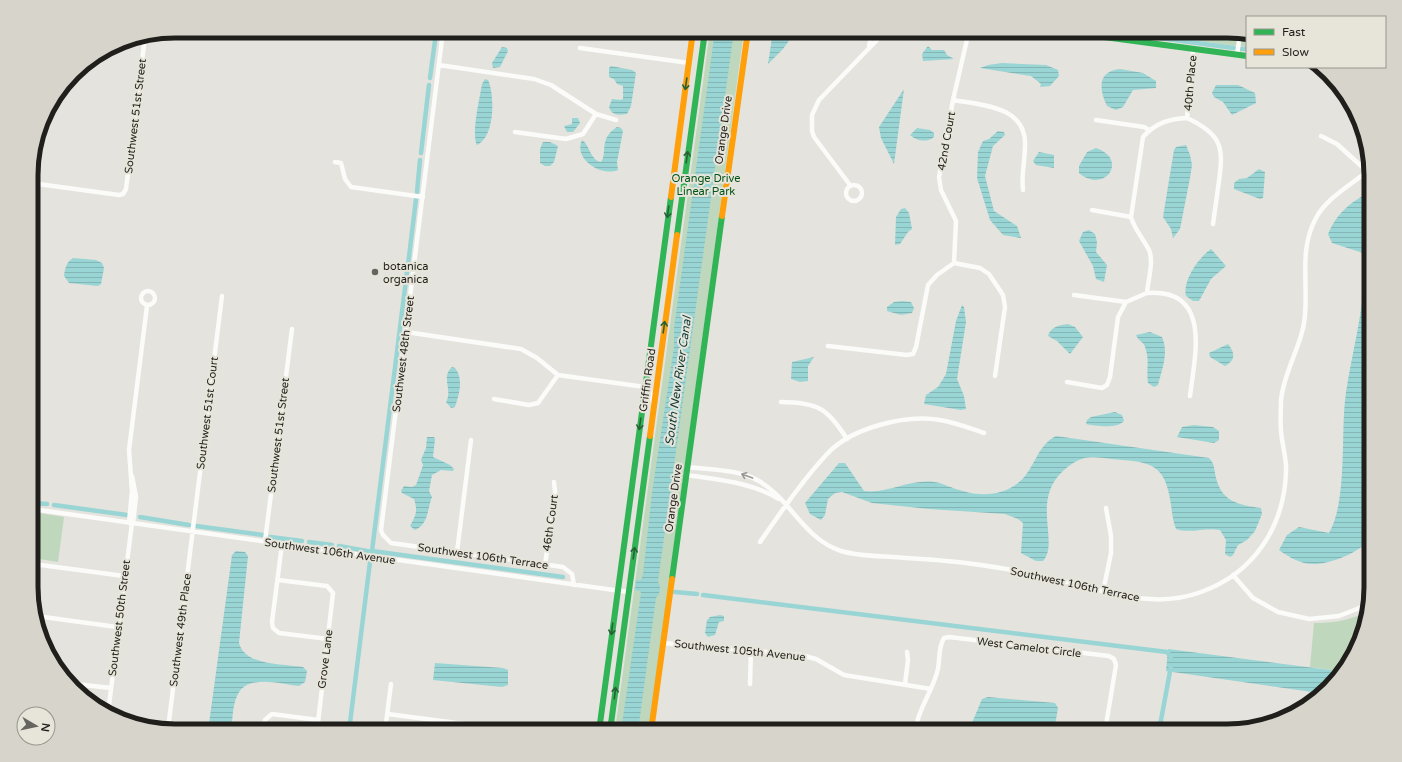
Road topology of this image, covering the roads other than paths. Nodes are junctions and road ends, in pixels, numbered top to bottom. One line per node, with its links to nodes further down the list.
1 (442, 38): 17 (street, Southwest 48th Street)
2 (692, 38): 16 (main road, Griffin Road)
3 (704, 38): 52 (main road, Griffin Road, one-way to 3)
4 (747, 38): 56 (main road, Orange Drive)
5 (871, 38): 11 (street)
6 (878, 38): 11 (street)
7 (967, 38): 18 (street, 42nd Court)
8 (1114, 38): 13 (main road)
9 (1239, 39): 14 (street)
10 (144, 42): 29 (street, Southwest 51st Street)
11 (869, 46): 30 (street)
12 (580, 48): 16 (street)
13 (1193, 48): 14 (main road); 20 (street, 40th Place)
14 (1237, 55): 15 (main road)
15 (1246, 56)
16 (688, 63): 48 (main road, Griffin Road, one-way to 48)
17 (439, 65): 19 (street); 32 (street, Southwest 48th Street)
18 (953, 100): 31 (street); 36 (street, 42nd Court)
19 (596, 114): 21 (street); 24 (street)
20 (1187, 118): 23 (street); 35 (street)
21 (616, 120)
22 (1096, 120): 23 (street)
23 (1150, 130): 34 (street)
24 (515, 132)
25 (1321, 136): 27 (street)
26 (335, 162): 32 (street)
27 (1364, 166)
28 (1364, 175): 71 (street, Southwest 106th Terrace)
29 (38, 184)
30 (850, 185)
31 (1023, 190)
32 (423, 197): 43 (street, Southwest 48th Street)
33 (1092, 210): 34 (street)
34 (1131, 217): 37 (street)
35 (1213, 224)
36 (954, 263): 44 (street); 46 (street)
37 (1146, 293): 40 (street); 49 (street)
38 (1074, 295): 40 (street)
39 (222, 296): 63 (street, Southwest 51st Court)
40 (1126, 302): 47 (street)
41 (147, 306): 62 (street, Southwest 50th Street)
42 (292, 329): 65 (street, Southwest 51st Street)
43 (406, 332): 45 (street); 64 (street, Southwest 48th Street)
44 (828, 346)
45 (558, 375): 48 (street); 50 (street)
46 (995, 376)
47 (1066, 382)
48 (645, 388): 52 (street); 75 (main road, Griffin Road, one-way to 75)
49 (1190, 396)
50 (494, 399)
51 (781, 402): 54 (street)
52 (654, 404): 76 (main road, Griffin Road, one-way to 52)
53 (984, 433): 54 (street)
54 (848, 439): 59 (street)
55 (471, 440): 68 (street)
56 (688, 467): 57 (main road, Orange Drive); 59 (street, Southwest 106th Terrace, one-way to 56)
57 (687, 475): 59 (street, Southwest 106th Terrace); 82 (main road, Orange Drive)
58 (554, 482): 69 (street, 46th Court)
59 (784, 503): 66 (street); 77 (street, Southwest 106th Terrace)
60 (1106, 508): 77 (street)
61 (38, 510): 62 (street, Southwest 106th Avenue)
62 (131, 523): 63 (street, Southwest 106th Avenue); 72 (street, Southwest 50th Street)
63 (192, 531): 65 (street, Southwest 106th Avenue); 94 (street, Southwest 49th Place)
64 (383, 534): 68 (street, Southwest 106th Terrace)
65 (265, 541): 67 (street, Southwest 106th Avenue)
66 (760, 542)
67 (282, 544): 73 (street); 74 (street, Southwest 106th Avenue)
68 (457, 552): 69 (street, Southwest 106th Terrace)
69 (545, 565): 74 (street, Southwest 106th Terrace)
70 (38, 568): 72 (street)
71 (1234, 575): 77 (street, Southwest 106th Terrace); 78 (street)
72 (124, 576): 80 (street, Southwest 50th Street)
73 (278, 580): 81 (street, Grove Lane); 81 (street)
74 (574, 585): 75 (street, Southwest 106th Avenue)
75 (617, 591): 76 (street, Southwest 106th Avenue); 99 (main road, Griffin Road, one-way to 99)
76 (628, 592): 100 (main road, Griffin Road, one-way to 76)
77 (1104, 592)
78 (1363, 607)
79 (42, 617): 80 (street)
80 (118, 627): 89 (street, Southwest 50th Street)
81 (328, 639): 93 (street, Grove Lane)
82 (664, 643): 83 (street, Southwest 105th Avenue); 101 (main road, Orange Drive)
83 (751, 650): 87 (street); 88 (street, Southwest 105th Avenue)
84 (907, 652): 88 (street)
85 (80, 684): 89 (street)
86 (391, 684): 92 (street)
87 (750, 684)
88 (905, 684): 90 (street, Southwest 105th Avenue)
89 (111, 688): 91 (street, Southwest 50th Street)
90 (931, 689): 102 (street); 103 (street, West Camelot Circle)
91 (109, 707)
92 (388, 714): 97 (street); 98 (street)
93 (318, 720): 95 (street); 96 (street, Grove Lane)
94 (169, 724)
95 (264, 724)
96 (317, 724)
97 (387, 724)
98 (464, 724)
99 (600, 724)
100 (611, 724)
101 (652, 724)
102 (916, 724)
103 (1105, 724)

